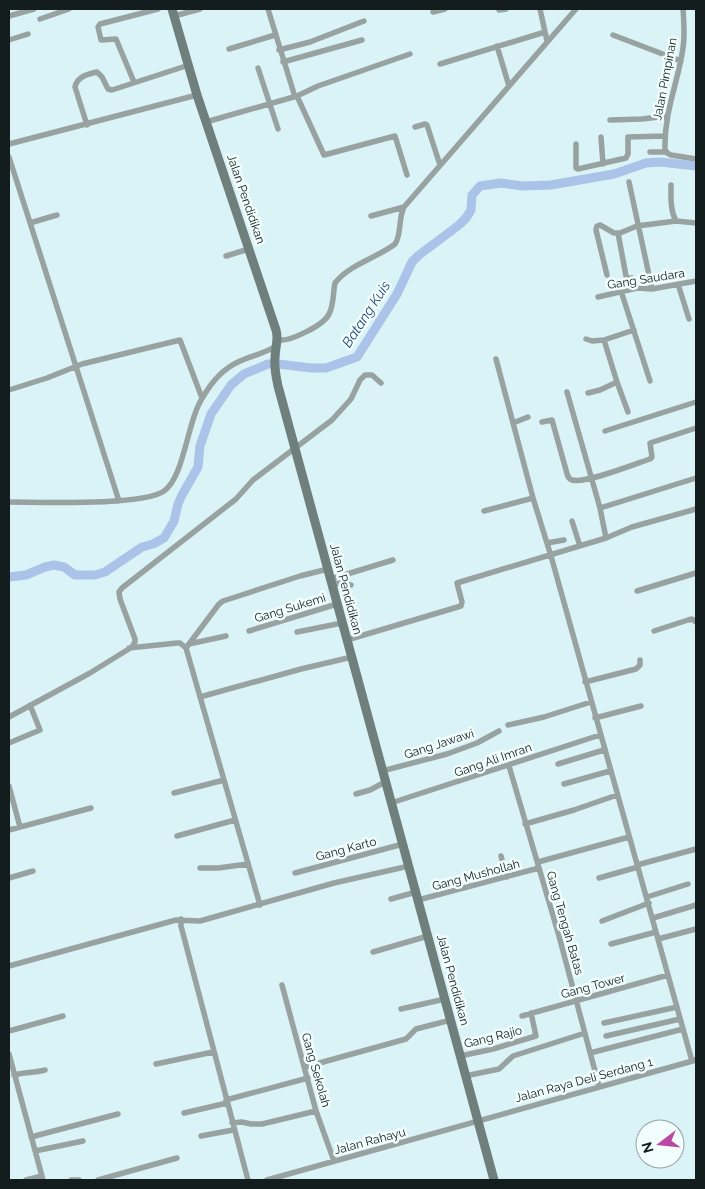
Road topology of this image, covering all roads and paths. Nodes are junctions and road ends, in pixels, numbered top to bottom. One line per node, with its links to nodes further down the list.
1 (34, 9): 12 (street)
2 (69, 9): 13 (street)
3 (158, 9): 31 (street)
4 (200, 9): 11 (street)
5 (268, 9): 17 (street)
6 (445, 9): 10 (street)
7 (540, 9): 15 (street)
8 (576, 9): 21 (street)
9 (683, 9): 26 (street, Jalan Pimpinan)
10 (433, 12)
11 (173, 13): 29 (main road, Jalan Pendidikan)
12 (9, 16)
13 (40, 19)
14 (364, 21): 24 (street)
15 (545, 32): 21 (street); 22 (street)
16 (28, 34): 19 (street)
17 (275, 35): 23 (street); 24 (street)
18 (613, 36): 26 (street)
19 (9, 40)
20 (362, 40): 27 (street)
21 (547, 41): 32 (street)
22 (497, 46): 28 (street); 32 (street)
23 (229, 49)
24 (279, 50): 27 (street)
25 (410, 54): 34 (street)
26 (681, 60): 36 (street, Jalan Pimpinan)
27 (283, 62): 34 (street)
28 (440, 64)
29 (189, 65): 31 (street); 33 (main road, Jalan Pendidikan)
30 (258, 68): 35 (street)
31 (134, 82): 39 (street)
32 (509, 86): 51 (street)
33 (197, 95): 38 (main road, Jalan Pendidikan); 39 (street)
34 (296, 97): 35 (street); 52 (street)
35 (268, 104): 38 (street); 41 (street)
36 (667, 116): 37 (street); 42 (street, Jalan Pimpinan)
37 (610, 120)
38 (206, 122): 65 (main road, Jalan Pendidikan)
39 (87, 125): 44 (street)
40 (415, 127): 51 (street)
41 (278, 129)
42 (666, 136): 47 (street, Jalan Pimpinan); 50 (street)
43 (601, 137): 50 (street)
44 (9, 144)
45 (576, 144): 50 (street)
46 (650, 152): 47 (street)
47 (666, 152): 49 (street)
48 (9, 157): 53 (street)
49 (696, 159)
50 (603, 164)
51 (440, 165): 57 (street)
52 (407, 176)
53 (15, 178): 54 (street); 61 (street)
54 (9, 180)
55 (629, 182): 63 (street)
56 (670, 185): 60 (street)
57 (404, 207): 59 (street); 78 (street)
58 (56, 214): 61 (street)
59 (371, 216)
60 (676, 221): 62 (street); 63 (street)
61 (30, 222): 80 (street)
62 (696, 223)
63 (638, 226): 64 (street); 71 (street)
64 (618, 233): 67 (street); 68 (street)
65 (250, 249): 66 (street); 78 (main road, Jalan Pendidikan)
66 (226, 256)
67 (607, 275)
68 (632, 278)
69 (696, 281): 70 (street, Gang Saudara)
70 (678, 284): 71 (street, Gang Saudara); 74 (street)
71 (652, 289): 72 (street, Gang Saudara)
72 (621, 291): 73 (street, Gang Saudara); 75 (street)
73 (598, 297)
74 (688, 319)
75 (634, 330): 77 (street); 81 (street)
76 (586, 339): 77 (street)
77 (604, 340): 82 (street)
78 (277, 343): 87 (street); 95 (main road, Jalan Pendidikan)
79 (496, 359): 92 (street)
80 (77, 366): 84 (street); 87 (street); 99 (street)
81 (650, 381)
82 (617, 382): 86 (street); 89 (street)
83 (381, 383): 95 (street)
84 (9, 390)
85 (567, 392): 97 (street)
86 (588, 393)
87 (202, 398): 99 (street)
88 (696, 402): 94 (street)
89 (628, 412)
90 (528, 416): 92 (street)
91 (542, 422): 97 (street)
92 (514, 423): 98 (street)
93 (696, 428): 97 (street)
94 (605, 431)
95 (296, 449): 111 (main road, Jalan Pendidikan); 125 (street)
96 (696, 478): 101 (street)
97 (592, 479): 101 (street)
98 (533, 498): 103 (street); 107 (street)
99 (119, 501): 100 (street)
100 (9, 502)
101 (600, 508): 105 (street)
102 (696, 509): 105 (street)
103 (484, 511)
104 (572, 521): 108 (street)
105 (606, 538): 108 (street)
106 (564, 540): 107 (street)
107 (547, 544): 109 (street)
108 (580, 546): 109 (street)
109 (551, 556): 123 (street); 128 (street)
110 (392, 560): 113 (street)
111 (328, 570): 113 (main road, Jalan Pendidikan); 124 (street)
112 (696, 573): 115 (street)
113 (334, 581): 114 (street); 116 (main road, Jalan Pendidikan)
114 (351, 585)
115 (638, 591)
116 (337, 604): 118 (main road, Jalan Pendidikan); 120 (street, Gang Sukemi)
117 (696, 622): 119 (street)
118 (342, 623): 121 (street); 123 (main road, Jalan Pendidikan)
119 (654, 631)
120 (249, 632)
121 (297, 632)
122 (226, 636): 124 (street)
123 (347, 640): 126 (main road, Jalan Pendidikan)
124 (185, 645): 125 (street); 129 (street)
125 (130, 648): 131 (street)
126 (352, 657): 129 (street); 143 (main road, Jalan Pendidikan)
127 (640, 660): 128 (street)
128 (585, 682): 130 (street)
129 (200, 697): 144 (street)
130 (591, 702): 134 (street); 135 (street)
131 (30, 705): 133 (street); 138 (street)
132 (641, 706): 134 (street)
133 (9, 717)
134 (595, 718): 137 (street)
135 (508, 725)
136 (499, 731): 143 (street, Gang Jawawi)
137 (600, 735): 139 (street); 141 (street, Gang Ali Imran)
138 (9, 743)
139 (604, 750): 140 (street); 142 (street)
140 (558, 764)
141 (509, 766): 151 (street, Gang Ali Imran); 154 (street, Gang Tengah Batas)
142 (610, 771): 146 (street); 150 (street)
143 (382, 772): 145 (main road, Jalan Pendidikan)
144 (224, 780): 148 (street); 153 (street)
145 (385, 782): 149 (street); 151 (main road, Jalan Pendidikan)
146 (564, 784)
147 (9, 786): 155 (street)
148 (174, 793)
149 (356, 794)
150 (617, 796): 154 (street); 158 (street)
151 (391, 803): 159 (main road, Jalan Pendidikan)
152 (91, 808): 155 (street)
153 (235, 820): 157 (street); 162 (street)
154 (525, 824): 163 (street, Gang Tengah Batas)
155 (20, 827): 156 (street)
156 (9, 830)
157 (177, 836)
158 (629, 837): 163 (street, Gang Mushollah); 165 (street)
159 (402, 844): 164 (main road, Jalan Pendidikan); 168 (street, Gang Karto)
160 (696, 849): 165 (street)
161 (501, 856): 169 (street)
162 (248, 864): 166 (street); 177 (street)
163 (538, 865): 169 (street, Gang Mushollah); 192 (street, Gang Tengah Batas)
164 (409, 866): 173 (main road, Jalan Pendidikan); 177 (street)
165 (638, 866): 171 (street); 174 (street)
166 (200, 868)
167 (33, 871): 170 (street)
168 (295, 872)
169 (507, 877): 173 (street, Gang Mushollah)
170 (9, 878)
171 (599, 878)
172 (688, 884): 174 (street)
173 (417, 896): 175 (street, Gang Mushollah); 184 (main road, Jalan Pendidikan)
174 (647, 896): 176 (street)
175 (390, 899)
176 (649, 903): 179 (street); 181 (street)
177 (260, 905): 180 (street)
178 (696, 905): 179 (street)
179 (653, 918): 183 (street)
180 (181, 919): 188 (street); 205 (street)
181 (602, 921)
182 (696, 929): 185 (street)
183 (656, 932): 185 (street); 186 (street)
184 (428, 936): 187 (street); 191 (main road, Jalan Pendidikan)
185 (658, 939): 189 (street)
186 (611, 944)
187 (373, 952)
188 (9, 966)
189 (668, 975): 192 (street, Gang Tower); 193 (street)
190 (282, 984): 211 (street, Gang Sekolah)
191 (445, 999): 194 (street); 199 (main road, Jalan Pendidikan)
192 (576, 1000): 195 (street, Gang Tower); 203 (street, Gang Tengah Batas)
193 (677, 1007): 198 (street); 200 (street)
194 (402, 1009)
195 (531, 1014): 197 (street, Gang Tower); 208 (street, Gang Rajio)
196 (64, 1016): 202 (street)
197 (522, 1016)
198 (680, 1019): 201 (street); 204 (street)
199 (451, 1020): 208 (main road, Jalan Pendidikan); 211 (street)
200 (604, 1023)
201 (683, 1029): 206 (street); 209 (street)
202 (9, 1031)
203 (585, 1033): 206 (street, Gang Tengah Batas); 214 (street)
204 (606, 1036)
205 (214, 1052): 210 (street); 217 (street)
206 (590, 1053): 216 (street, Gang Tengah Batas)
207 (9, 1054): 213 (street)
208 (460, 1056): 214 (main road, Jalan Pendidikan)
209 (694, 1060): 216 (street, Jalan Raya Deli Serdang 1)
210 (156, 1064)
211 (305, 1067): 215 (street, Gang Sekolah)
212 (45, 1070): 213 (street)
213 (14, 1075): 224 (street)
214 (466, 1076): 221 (main road, Jalan Pendidikan)
215 (308, 1078): 217 (street); 218 (street, Gang Sekolah)
216 (599, 1086): 221 (street, Jalan Raya Deli Serdang 1)
217 (226, 1101): 219 (street); 222 (street)
218 (316, 1111): 222 (street); 228 (street, Gang Sekolah)
219 (184, 1113)
220 (118, 1114): 224 (street)
221 (478, 1120): 228 (street, Jalan Rahayu); 236 (main road, Jalan Pendidikan)
222 (232, 1127): 223 (street); 234 (street)
223 (201, 1136)
224 (31, 1137): 226 (street)
225 (83, 1142): 226 (street)
226 (35, 1151): 229 (street)
227 (177, 1158): 233 (street)
228 (334, 1161): 235 (street, Jalan Rahayu)
229 (43, 1178): 230 (street)
230 (26, 1180)
231 (71, 1180): 232 (street)
232 (78, 1180)
233 (98, 1180)
234 (248, 1180)
235 (267, 1180)
236 (494, 1180)

